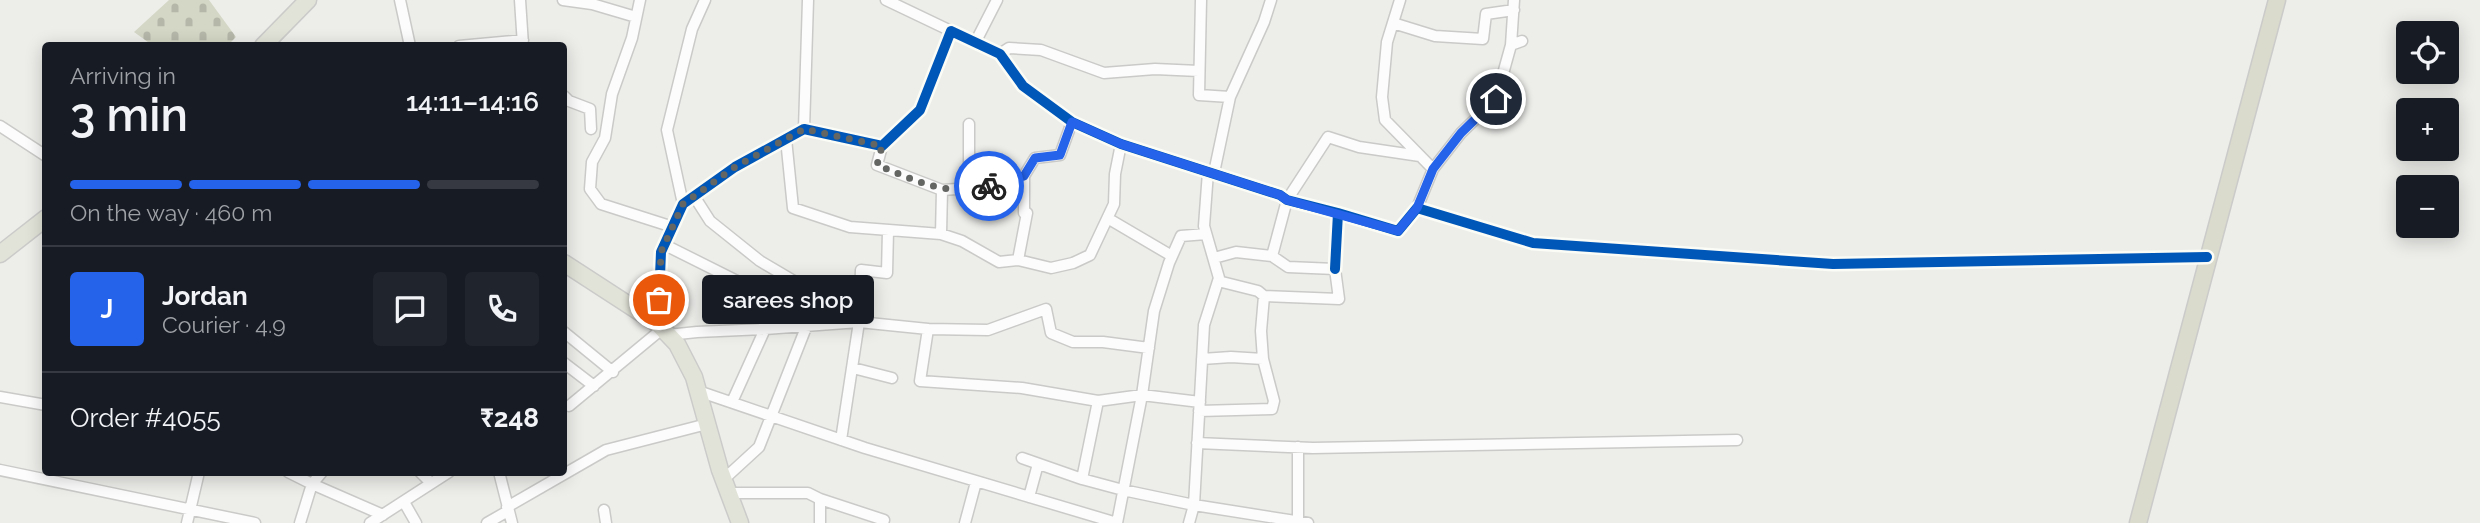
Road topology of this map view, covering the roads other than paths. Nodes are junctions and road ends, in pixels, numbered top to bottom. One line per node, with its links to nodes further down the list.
1 (307, 0): 18 (main road)
2 (400, 0): 19 (street)
3 (520, 0): 20 (street)
4 (563, 0): 15 (street)
5 (640, 0): 15 (street)
6 (705, 0): 43 (street)
7 (808, 0): 30 (street)
8 (886, 0): 17 (street)
9 (997, 0): 21 (street)
10 (1201, 0): 23 (street)
11 (1271, 0): 24 (street)
12 (1400, 0): 16 (street)
13 (2277, 0): 56 (highway)
14 (1514, 5): 16 (street); 36 (street)
15 (636, 17): 48 (street)
16 (1392, 23): 35 (street)
17 (951, 31): 21 (street); 33 (street)
18 (267, 42)
19 (409, 42)
20 (523, 42)
21 (975, 43): 22 (street)
22 (1000, 54): 23 (street); 26 (street)
23 (1199, 71): 24 (street)
24 (1230, 97): 37 (street)
25 (567, 99): 29 (street)
26 (1072, 122): 32 (street); 38 (street)
27 (969, 124): 40 (street)
28 (0, 126): 34 (street)
29 (591, 129)
30 (804, 129): 31 (street); 33 (street)
31 (786, 139): 41 (street); 49 (street)
32 (1121, 144): 37 (street); 46 (street)
33 (882, 146): 39 (street)
34 (42, 153)
35 (1420, 156): 36 (street); 42 (street)
36 (1433, 169): 44 (street)
37 (1208, 172): 42 (street); 51 (street)
38 (1024, 176): 40 (street); 58 (street)
39 (942, 190): 40 (street); 50 (street)
40 (969, 190)
41 (694, 196): 43 (street); 64 (street)
42 (1287, 200): 45 (street); 55 (street)
43 (683, 204): 48 (street)
44 (1417, 208): 45 (street); 56 (street)
45 (1338, 213): 60 (street)
46 (1109, 219): 54 (street); 58 (street)
47 (42, 221): 53 (main road)
48 (673, 227): 52 (street)
49 (887, 231): 50 (street); 63 (street)
50 (941, 234): 58 (street)
51 (1206, 234): 54 (street); 57 (street)
52 (665, 245): 65 (street); 67 (street)
53 (0, 254)
54 (1172, 256): 69 (street)
55 (1272, 256): 57 (street); 60 (street)
56 (2207, 257): 131 (highway)
57 (1214, 258): 61 (street)
58 (1018, 260)
59 (567, 265): 67 (main road)
60 (1335, 269): 62 (street)
61 (1218, 281): 62 (street); 70 (street)
62 (1264, 296): 71 (street)
63 (859, 322): 64 (street); 66 (street); 73 (street)
64 (807, 325): 65 (street); 85 (street)
65 (764, 329): 67 (street); 81 (street)
66 (928, 329): 69 (street); 80 (street)
67 (663, 330): 74 (street); 77 (main road)
68 (567, 334): 74 (street)
69 (1149, 348): 78 (street)
70 (1202, 359): 71 (street); 84 (street)
71 (1264, 359): 84 (street)
72 (567, 365): 76 (street)
73 (853, 368): 75 (street); 87 (street)
74 (613, 372): 76 (street)
75 (892, 378)
76 (594, 386): 83 (street)
77 (698, 391): 81 (street); 86 (main road)
78 (1142, 394): 80 (street); 84 (street); 107 (street)
79 (0, 397): 82 (street)
80 (1098, 401): 102 (street)
81 (732, 402): 85 (street)
82 (42, 404)
83 (567, 404)
84 (1199, 406): 89 (street)
85 (770, 415): 87 (street); 106 (street)
86 (707, 424): 94 (street); 106 (main road)
87 (841, 440): 103 (street)
88 (1737, 440): 90 (street)
89 (1197, 443): 90 (street); 111 (street)
90 (1298, 447): 117 (street)
91 (1022, 458): 92 (street)
92 (1038, 464): 102 (street); 108 (street)
93 (0, 470): 113 (street)
94 (567, 473)
95 (198, 476): 113 (street)
96 (296, 476): 105 (street)
97 (319, 476): 105 (street)
98 (424, 476): 104 (street)
99 (442, 476): 104 (street)
100 (500, 476): 112 (street)
101 (563, 476): 112 (street)
102 (1082, 479): 107 (street)
103 (976, 482): 108 (street); 128 (street)
104 (431, 483): 110 (street)
105 (312, 484): 115 (street); 120 (street)
106 (726, 487): 109 (street); 126 (main road)
107 (1123, 490): 111 (street); 129 (street)
108 (1029, 497): 129 (street)
109 (820, 499): 116 (street); 127 (street)
110 (404, 502): 115 (street); 122 (street)
111 (1194, 505): 117 (street); 130 (street)
112 (508, 509): 123 (street); 124 (street)
113 (190, 510): 118 (street); 119 (street)
114 (604, 510): 125 (street)
115 (383, 515): 121 (street)
116 (886, 522)
117 (1301, 522)
118 (187, 523)
119 (255, 523)
120 (300, 523)
121 (370, 523)
122 (416, 523)
123 (487, 523)
124 (512, 523)
125 (606, 523)
126 (740, 523)
127 (820, 523)
128 (965, 523)
129 (1117, 523)
130 (1189, 523)
131 (2138, 523)

